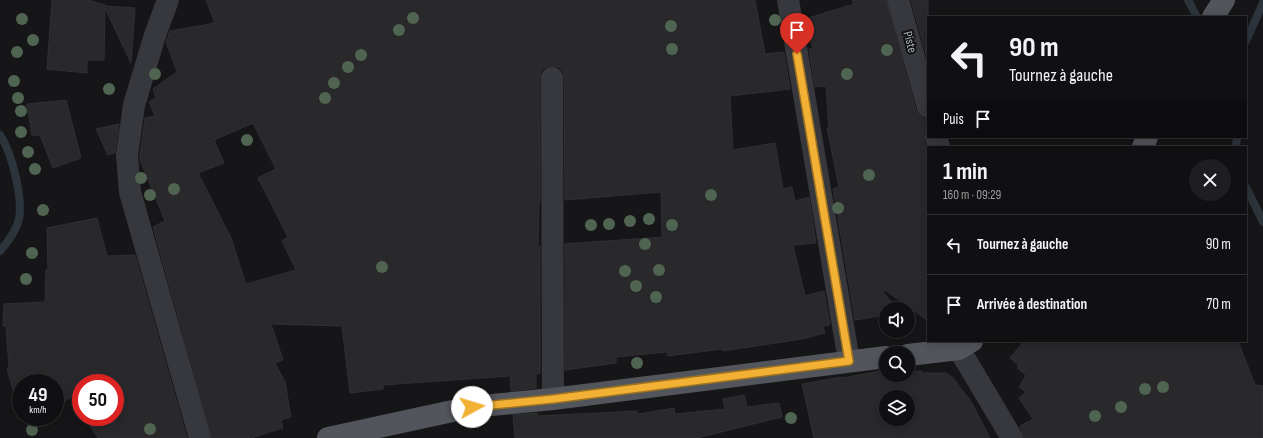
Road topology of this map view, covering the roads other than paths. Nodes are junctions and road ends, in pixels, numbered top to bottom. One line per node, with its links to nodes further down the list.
1 (168, 0): 13 (street)
2 (788, 0): 11 (street)
3 (898, 0): 7 (street, Piste)
4 (1224, 0): 5 (main road)
5 (1214, 16)
6 (552, 78): 12 (street)
7 (927, 103)
8 (966, 345): 9 (main road); 15 (street)
9 (915, 353)
10 (879, 358): 11 (main road)
11 (849, 361): 12 (main road)
12 (553, 399): 14 (main road)
13 (200, 438)
14 (328, 438)
15 (1012, 438)

